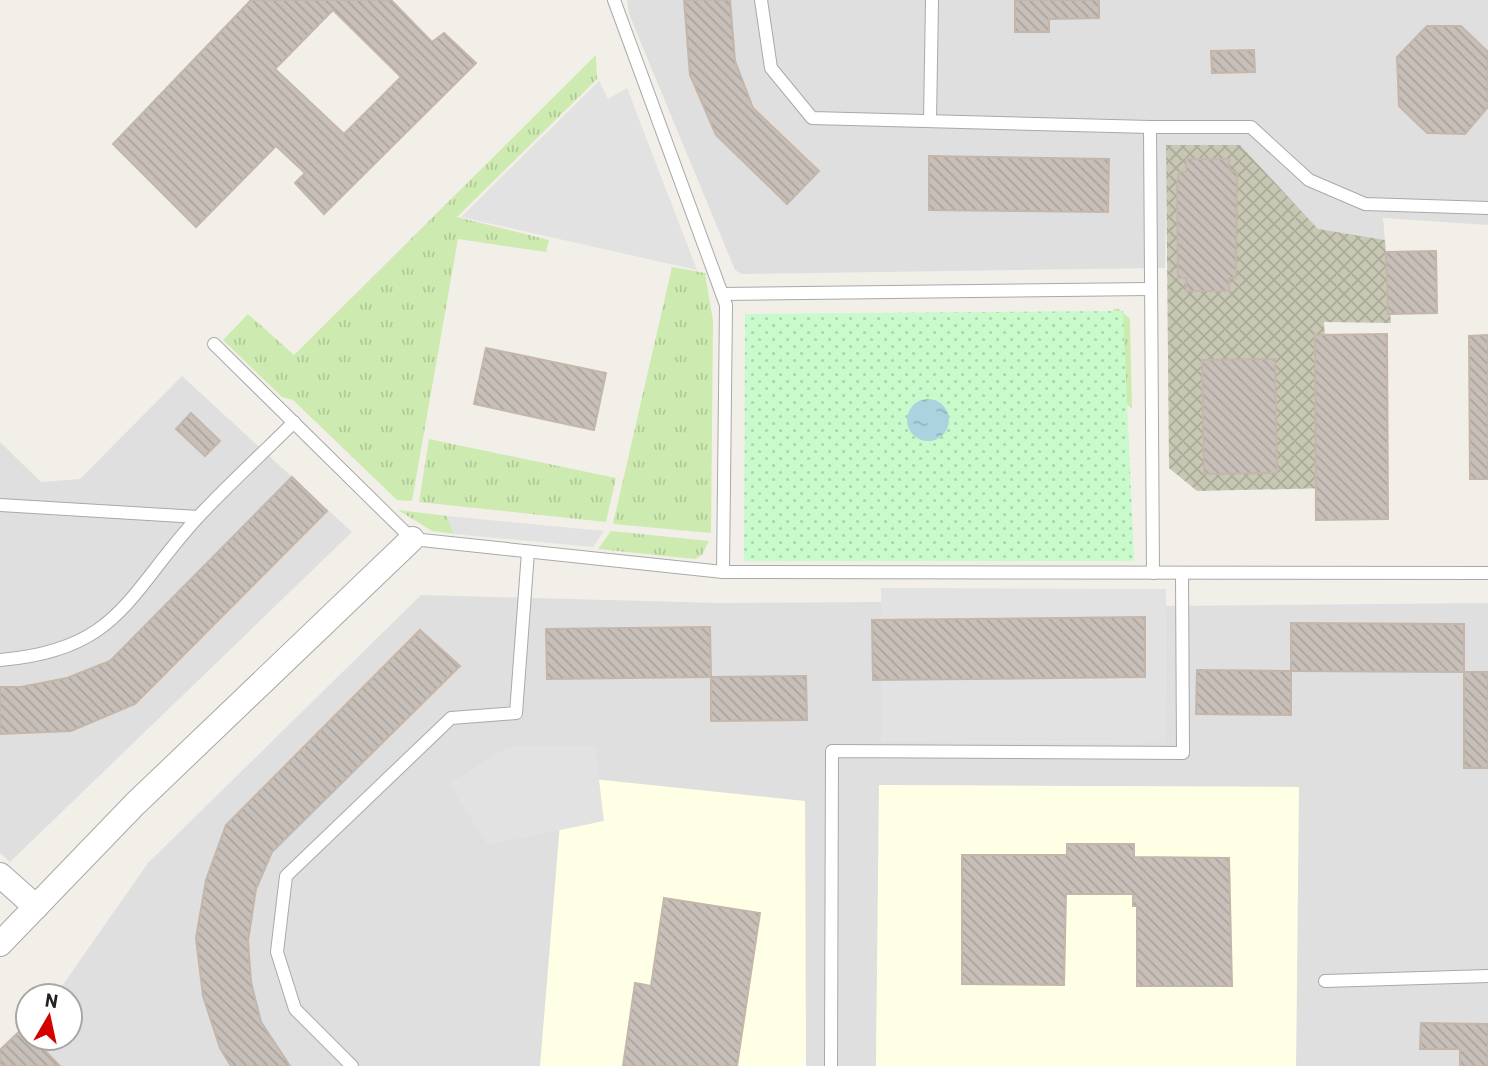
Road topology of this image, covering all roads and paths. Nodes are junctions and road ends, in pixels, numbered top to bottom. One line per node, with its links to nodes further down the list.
1 (614, 0): 8 (lane)
2 (761, 0): 4 (lane)
3 (932, 0): 4 (lane)
4 (930, 121): 5 (lane)
5 (1150, 127): 6 (lane); 7 (lane)
6 (1488, 208)
7 (1150, 289): 8 (lane); 16 (lane)
8 (722, 294): 15 (lane)
9 (214, 344): 10 (lane)
10 (294, 422): 12 (lane); 13 (lane)
11 (0, 505): 12 (lane)
12 (198, 517): 19 (lane)
13 (412, 539): 14 (lane); 21 (street)
14 (528, 552): 15 (lane); 25 (lane)
15 (723, 572): 16 (lane)
16 (1153, 573): 17 (lane)
17 (1182, 573): 18 (lane); 26 (lane)
18 (1488, 573)
19 (0, 660)
20 (0, 875): 21 (street)
21 (36, 907): 22 (street)
22 (0, 944)
23 (1488, 976): 24 (lane)
24 (1325, 981)
25 (352, 1066)
26 (831, 1066)

